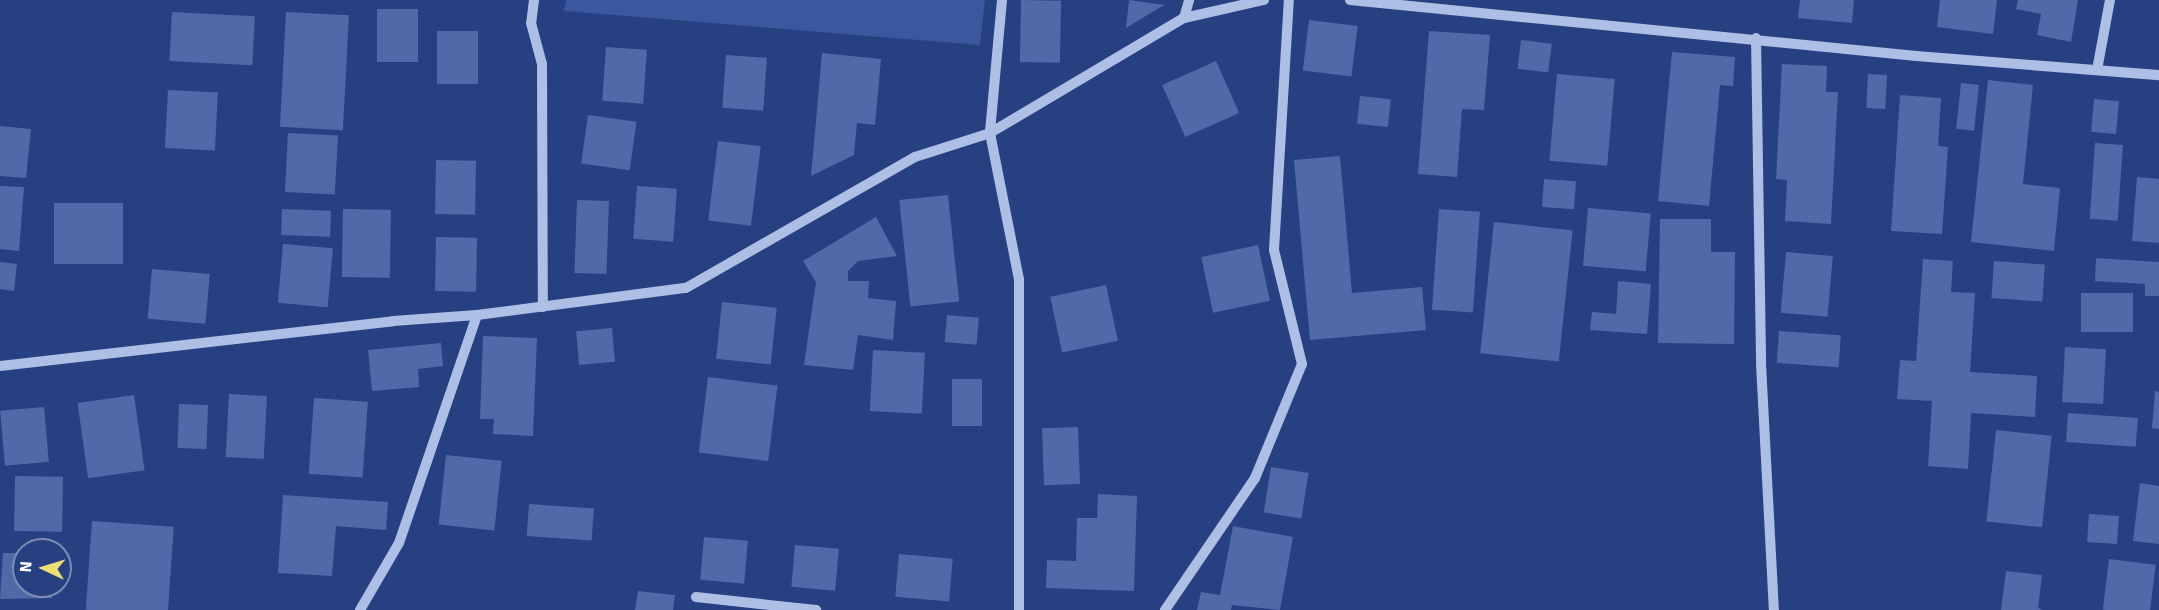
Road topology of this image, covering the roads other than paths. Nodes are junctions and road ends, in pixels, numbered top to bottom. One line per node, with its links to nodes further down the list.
1 (534, 0): 13 (street)
2 (1002, 0): 12 (street)
3 (1189, 0): 8 (street)
4 (1264, 0): 8 (street)
5 (1289, 0): 20 (street)
6 (1350, 0): 9 (street)
7 (2110, 0): 10 (street)
8 (1184, 18): 12 (street)
9 (1756, 38): 10 (street); 21 (street)
10 (2097, 70): 11 (street)
11 (2159, 75)
12 (990, 133): 13 (street); 19 (street)
13 (543, 307): 14 (street)
14 (477, 315): 15 (street); 17 (street)
15 (0, 366)
16 (696, 597): 18 (street)
17 (360, 610)
18 (816, 610)
19 (1019, 610)
20 (1165, 610)
21 (1774, 610)

